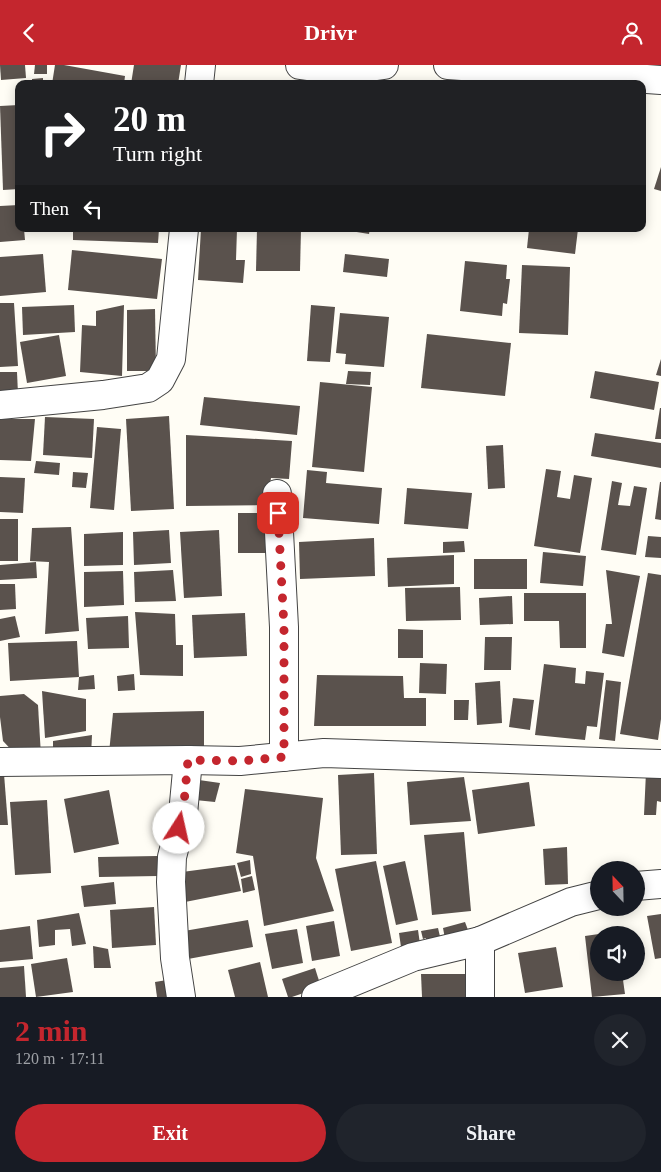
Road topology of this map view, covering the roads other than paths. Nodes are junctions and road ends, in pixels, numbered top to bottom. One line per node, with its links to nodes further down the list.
1 (201, 65): 5 (street)
2 (300, 65): 3 (street)
3 (384, 65)
4 (448, 65): 6 (street)
5 (199, 80)
6 (661, 80)
7 (184, 232): 8 (street)
8 (0, 405)
9 (277, 493): 10 (street)
10 (284, 757): 11 (street); 13 (street)
11 (188, 760): 12 (street); 18 (street)
12 (0, 762)
13 (661, 764)
14 (661, 884): 15 (street)
15 (645, 885)
16 (590, 897): 17 (street)
17 (480, 941): 19 (street); 20 (street)
18 (181, 997)
19 (316, 997)
20 (480, 997)

